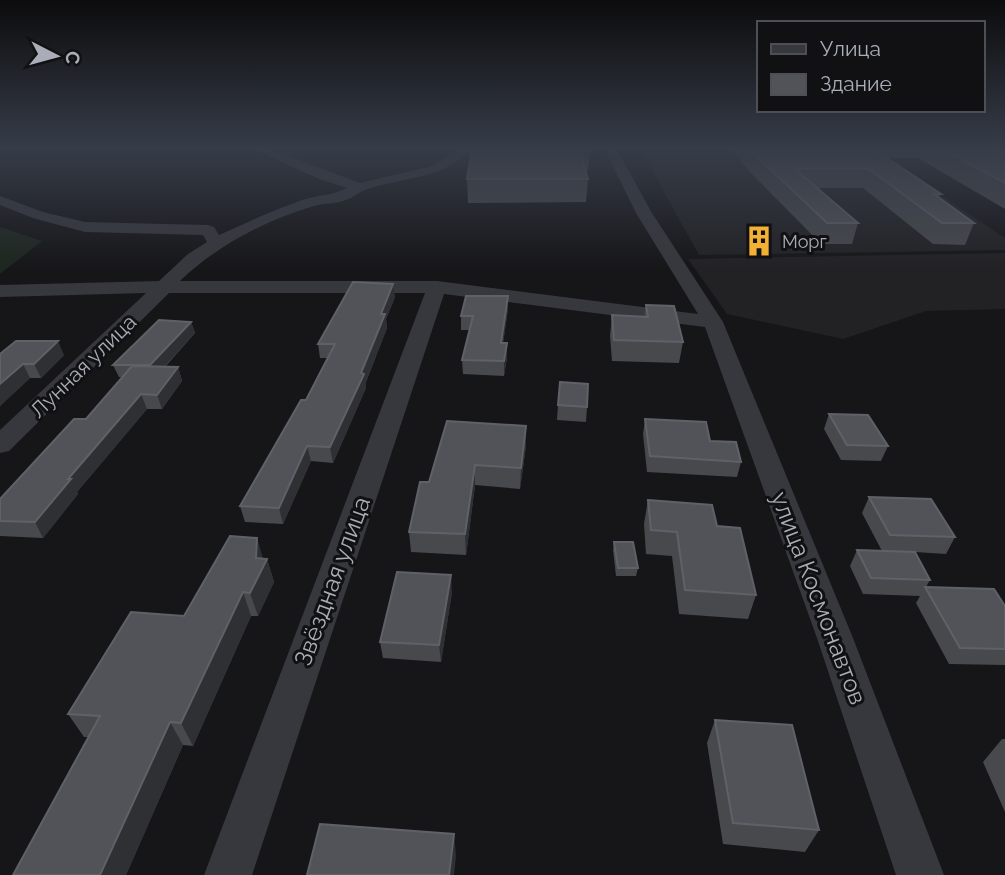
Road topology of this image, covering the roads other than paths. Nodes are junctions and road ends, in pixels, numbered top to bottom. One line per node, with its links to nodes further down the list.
1 (356, 189): 4 (street, Лунная улица)
2 (631, 189): 8 (street, улица Космонавтов)
3 (0, 200): 4 (street)
4 (216, 243): 5 (street, Лунная улица)
5 (166, 287): 6 (street); 7 (street); 9 (street, Лунная улица)
6 (437, 287): 8 (street); 10 (street, Звёздная улица)
7 (0, 291)
8 (713, 322): 11 (street, улица Космонавтов)
9 (0, 445)
10 (228, 875)
11 (920, 875)

